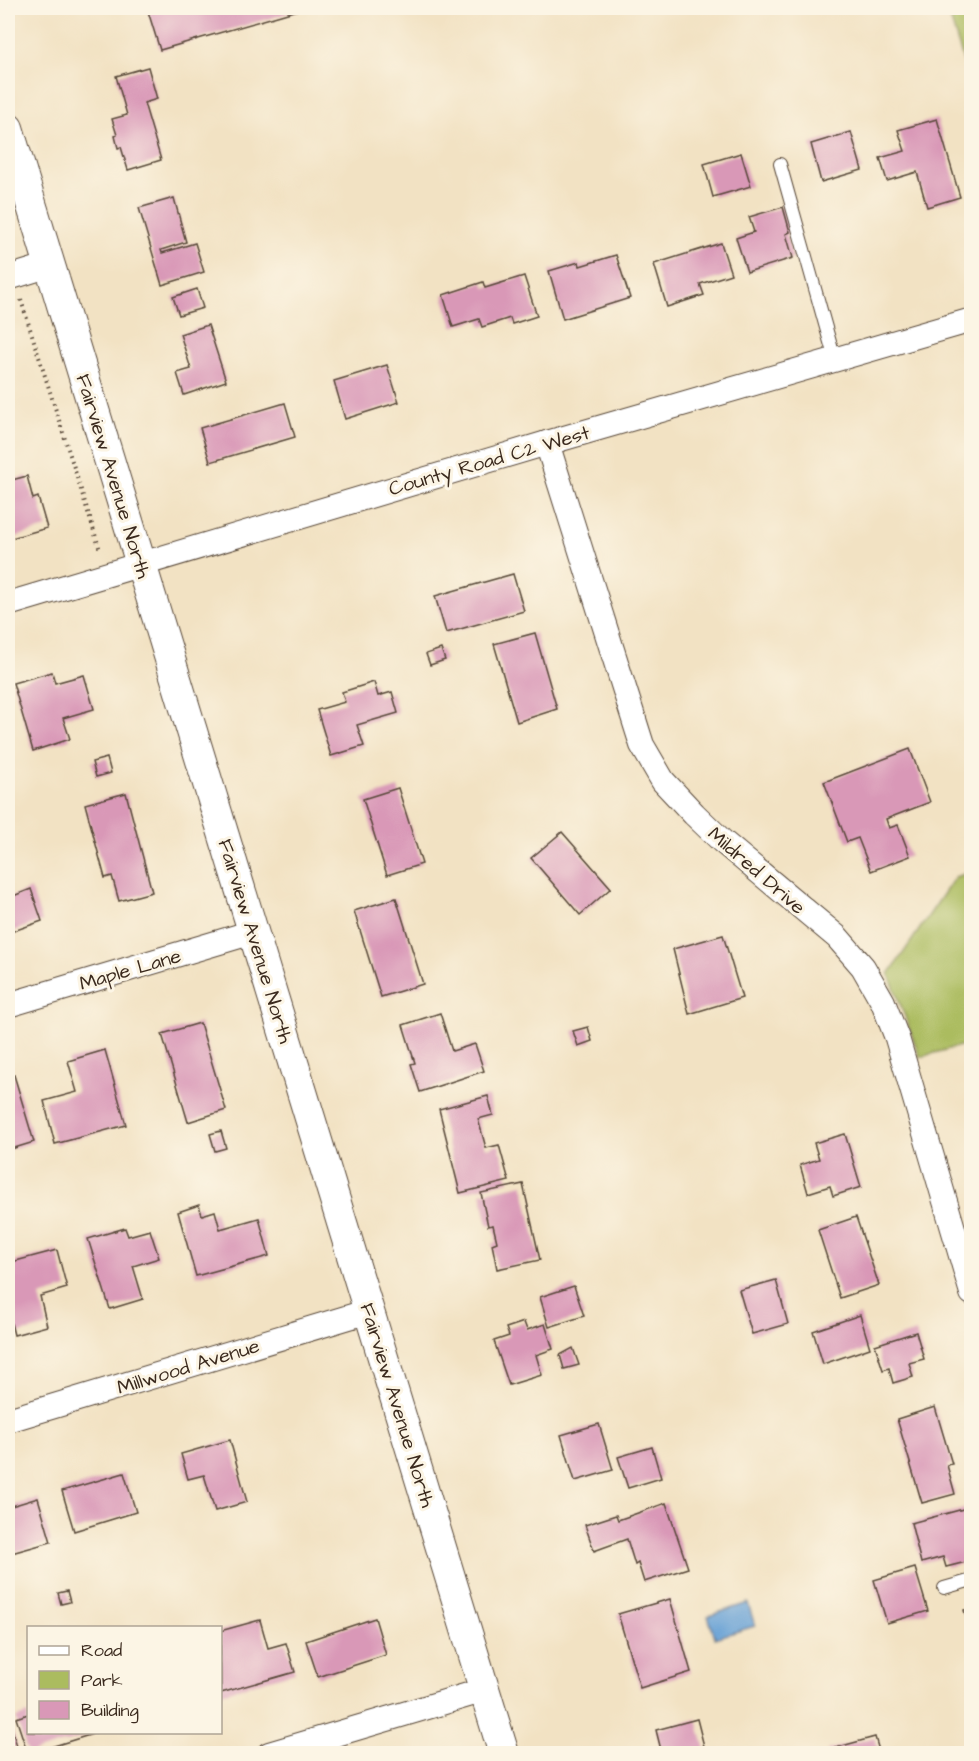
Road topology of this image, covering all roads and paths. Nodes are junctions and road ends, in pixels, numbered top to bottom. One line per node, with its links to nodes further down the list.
1 (8, 128): 3 (street, Fairview Avenue North)
2 (780, 164): 6 (lane)
3 (50, 265): 4 (street); 8 (street, Fairview Avenue North)
4 (10, 277): 9 (path)
5 (972, 320): 6 (street, County Road C2 West)
6 (835, 360): 7 (street, County Road C2 West)
7 (547, 443): 8 (street, County Road C2 West); 13 (street, Mildred Drive)
8 (141, 564): 9 (street, County Road C2 West); 11 (street, Fairview Avenue North)
9 (107, 574): 10 (street, County Road C2 West)
10 (8, 604)
11 (254, 932): 12 (street, Maple Lane); 14 (street, Fairview Avenue North)
12 (8, 1005)
13 (972, 1293)
14 (369, 1311): 15 (street, Millwood Avenue); 18 (street, Fairview Avenue North)
15 (8, 1420)
16 (972, 1580): 17 (lane)
17 (944, 1588)
18 (485, 1690): 19 (street); 20 (street, Fairview Avenue North)
19 (269, 1754)
20 (504, 1754)

